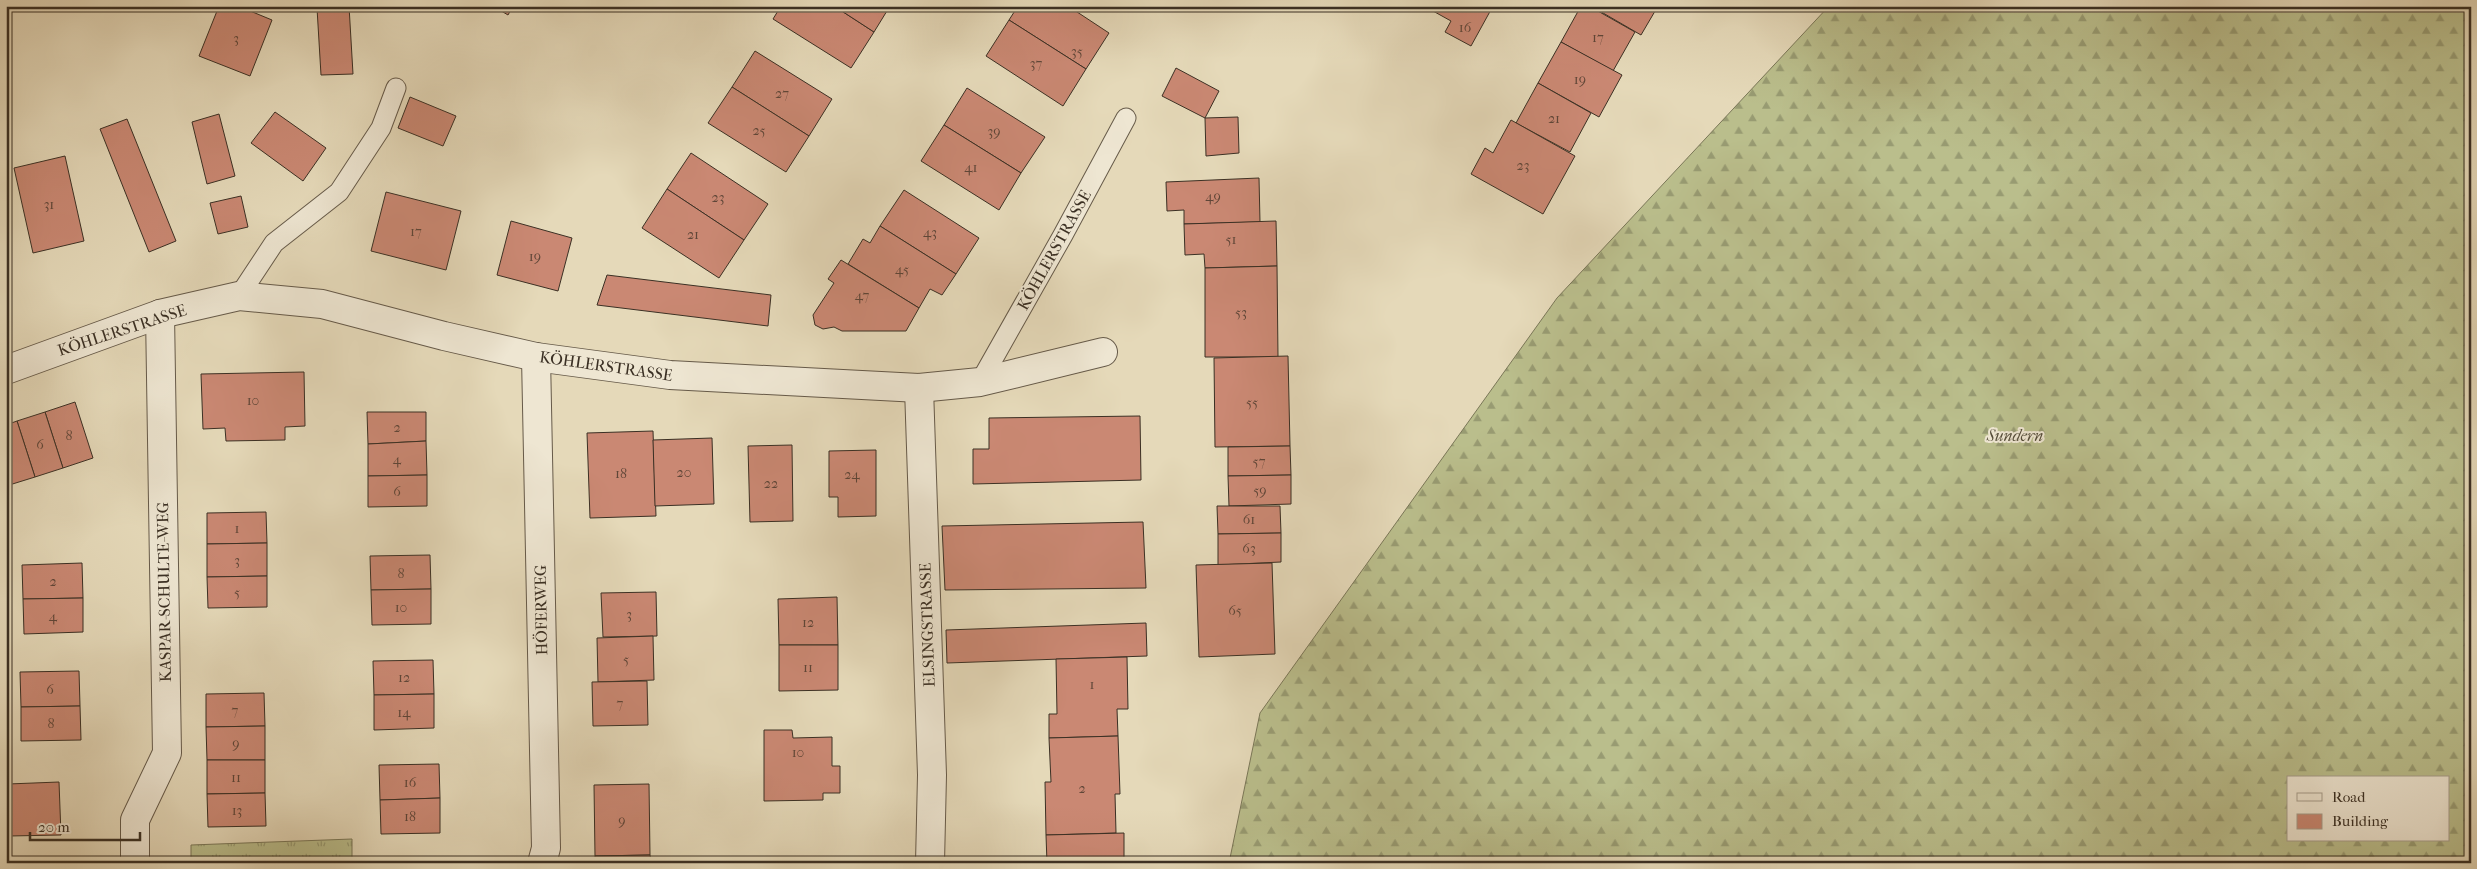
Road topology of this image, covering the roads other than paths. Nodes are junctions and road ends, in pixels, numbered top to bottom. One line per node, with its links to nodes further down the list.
1 (396, 88): 3 (lane)
2 (1126, 118): 8 (lane, KÖHLERSTRASSE)
3 (239, 296): 4 (street, KÖHLERSTRASSE); 6 (street, KÖHLERSTRASSE)
4 (160, 314): 7 (street, KÖHLERSTRASSE); 10 (street, KASPAR-SCHULTE-WEG)
5 (1103, 352): 8 (street, KÖHLERSTRASSE)
6 (536, 357): 9 (street, KÖHLERSTRASSE); 11 (street, HÖFERWEG)
7 (6, 370)
8 (980, 382): 9 (street, KÖHLERSTRASSE)
9 (919, 388): 12 (street, ELSINGSTRASSE)
10 (135, 863)
11 (542, 863)
12 (930, 863)

